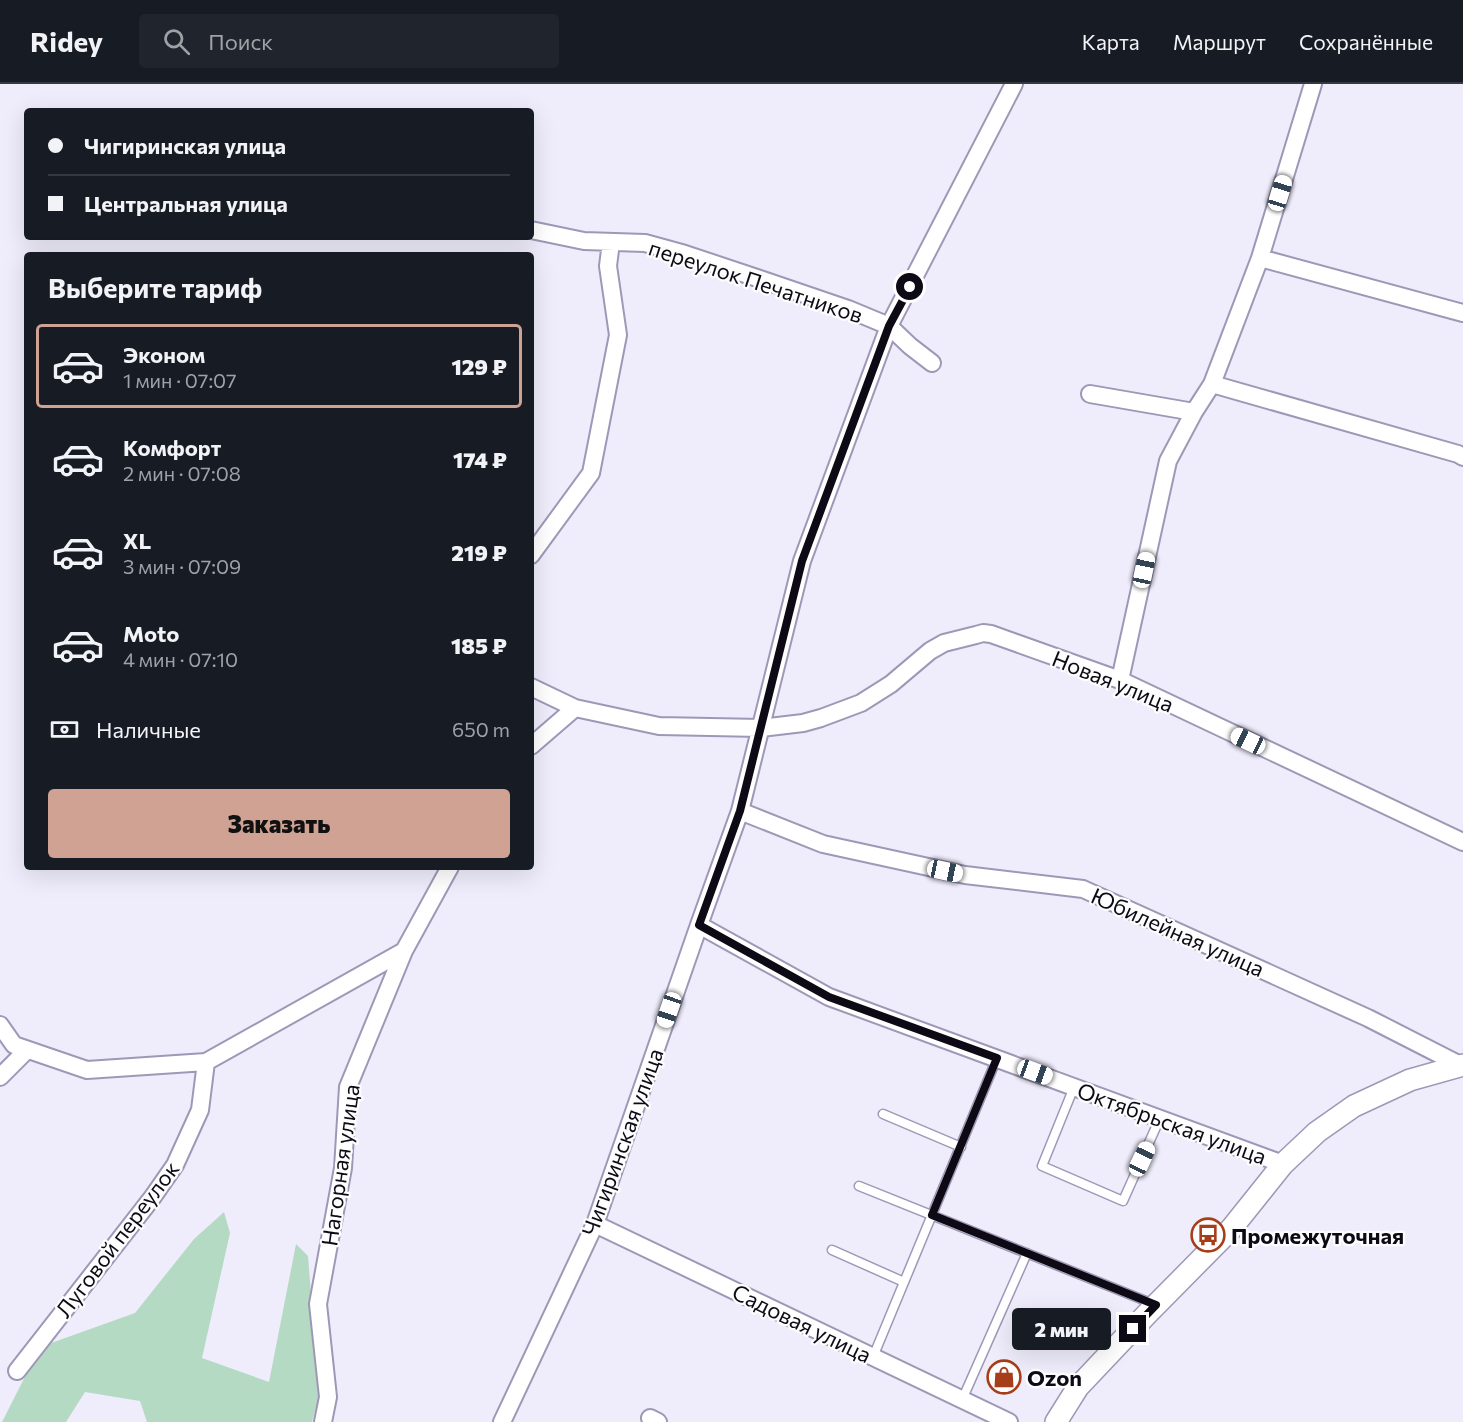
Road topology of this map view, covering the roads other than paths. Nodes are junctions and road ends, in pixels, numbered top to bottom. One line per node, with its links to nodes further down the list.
1 (1313, 84): 5 (street)
2 (1009, 85): 7 (street, Чигиринская улица)
3 (534, 231): 4 (street, переулок Печатников)
4 (611, 242): 7 (street, переулок Печатников); 13 (street)
5 (1260, 258): 6 (street); 9 (street)
6 (1463, 313)
7 (889, 326): 8 (street, переулок Печатников); 17 (street, Чигиринская улица)
8 (932, 363)
9 (1212, 384): 11 (street); 12 (street)
10 (1090, 394): 11 (street)
11 (1194, 412): 14 (street)
12 (1463, 457)
13 (534, 551)
14 (1120, 680): 17 (street, Новая улица); 20 (street, Новая улица)
15 (534, 688): 16 (street, Новая улица)
16 (575, 708): 17 (street, Новая улица); 18 (street)
17 (760, 728): 19 (street, Чигиринская улица)
18 (534, 743)
19 (740, 811): 22 (street, Чигиринская улица); 28 (street, Юбилейная улица)
20 (1463, 842)
21 (448, 870): 23 (street, Нагорная улица)
22 (699, 925): 26 (street, Октябрьская улица); 37 (street, Чигиринская улица)
23 (404, 951): 27 (street); 45 (street, Нагорная улица)
24 (0, 1025): 25 (street)
25 (14, 1044): 27 (street); 29 (street)
26 (997, 1058): 30 (street, Октябрьская улица); 33 (lane)
27 (206, 1062): 43 (street, Луговой переулок)
28 (1462, 1065): 34 (street)
29 (0, 1077)
30 (1074, 1086): 32 (street, Октябрьская улица); 32 (lane)
31 (883, 1114): 33 (lane)
32 (1161, 1118): 34 (street, Октябрьская улица)
33 (961, 1147): 36 (lane)
34 (1283, 1164): 41 (street)
35 (860, 1186): 36 (lane)
36 (932, 1215): 39 (lane); 40 (lane)
37 (595, 1224): 42 (street, Садовая улица); 46 (street, Чигиринская улица)
38 (832, 1250): 40 (lane)
39 (1027, 1253): 41 (lane); 44 (lane)
40 (904, 1282): 42 (lane)
41 (1156, 1305): 48 (street)
42 (873, 1357): 44 (street, Садовая улица)
43 (17, 1371)
44 (962, 1400): 47 (street, Садовая улица)
45 (323, 1422)
46 (502, 1422)
47 (1009, 1422)
48 (1056, 1422)

